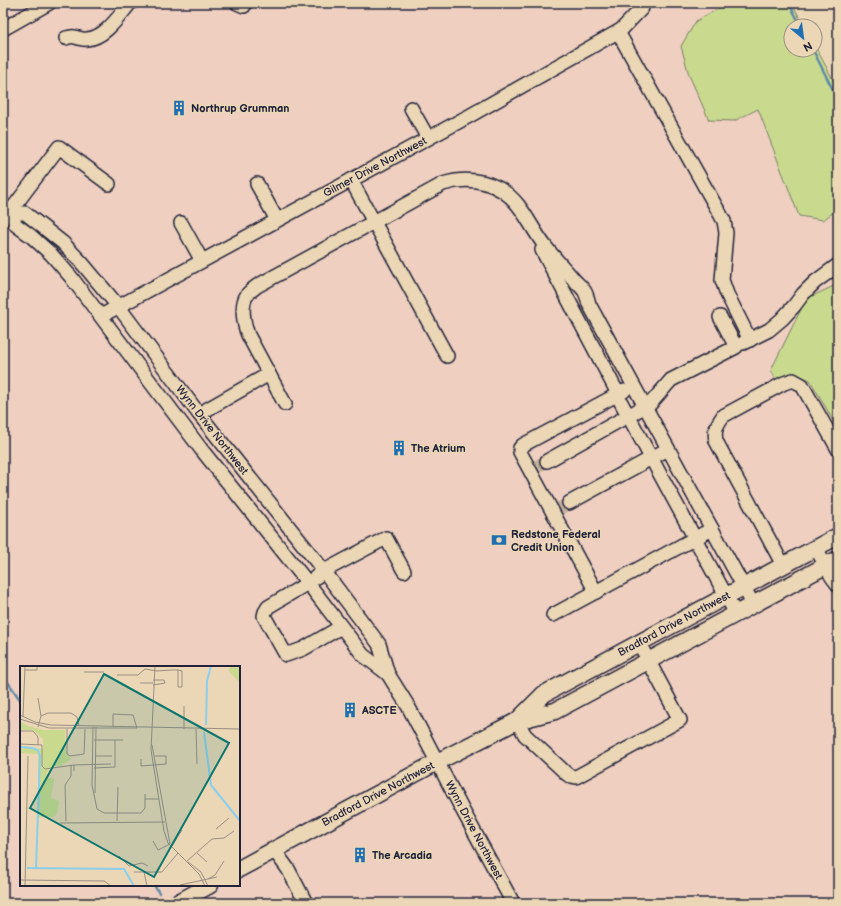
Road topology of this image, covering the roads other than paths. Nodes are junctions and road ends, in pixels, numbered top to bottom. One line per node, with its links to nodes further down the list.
1 (49, 3): 4 (street)
2 (130, 3): 6 (street)
3 (642, 8): 5 (street, Gilmer Drive Northwest)
4 (3, 29)
5 (618, 32): 8 (street, Gilmer Drive Northwest); 22 (street)
6 (66, 38)
7 (411, 108): 8 (street)
8 (428, 138): 9 (street, Gilmer Drive Northwest)
9 (351, 180): 13 (street, Gilmer Drive Northwest); 14 (street)
10 (109, 184): 12 (street)
11 (257, 184): 13 (street)
12 (6, 211): 19 (street, Wynn Drive Northwest); 20 (street, Wynn Drive Northwest)
13 (277, 220): 17 (street, Gilmer Drive Northwest)
14 (374, 222): 16 (street); 24 (street); 25 (street)
15 (181, 223): 17 (street)
16 (533, 228): 26 (street); 27 (street)
17 (202, 261): 19 (street, Gilmer Drive Northwest)
18 (838, 266): 22 (street)
19 (118, 306): 20 (street, Gilmer Drive Northwest); 30 (street, Wynn Drive Northwest)
20 (101, 316): 45 (street, Wynn Drive Northwest)
21 (720, 317): 23 (street)
22 (750, 340): 23 (street)
23 (736, 347): 29 (street)
24 (447, 356)
25 (269, 374): 28 (street); 30 (street)
26 (634, 386): 27 (street); 29 (street)
27 (617, 395): 31 (street); 35 (street)
28 (286, 404)
29 (645, 407): 31 (street); 32 (street)
30 (198, 414): 43 (street, Wynn Drive Northwest)
31 (628, 416): 34 (street); 35 (street)
32 (668, 449): 34 (street); 37 (street)
33 (838, 450): 42 (street)
34 (651, 458): 36 (street); 39 (street)
35 (537, 466): 36 (street)
36 (560, 508): 48 (street)
37 (712, 529): 39 (street); 47 (street)
38 (838, 536): 40 (main road, Bradford Drive Northwest)
39 (695, 538): 48 (street); 49 (street)
40 (816, 548): 41 (street); 42 (main road, Bradford Drive Northwest)
41 (832, 562): 46 (street); 50 (main road, Bradford Drive Northwest)
42 (783, 565): 47 (main road, Bradford Drive Northwest)
43 (324, 571): 44 (street); 45 (street); 56 (street, Wynn Drive Northwest)
44 (404, 571)
45 (308, 583): 53 (street, Wynn Drive Northwest); 53 (street)
46 (838, 585)
47 (743, 587): 49 (main road, Bradford Drive Northwest); 50 (street)
48 (596, 592): 52 (street)
49 (726, 596): 51 (street); 54 (main road, Bradford Drive Northwest)
50 (753, 604): 51 (main road, Bradford Drive Northwest)
51 (736, 614): 55 (main road, Bradford Drive Northwest)
52 (553, 615)
53 (342, 627): 56 (street, Wynn Drive Northwest)
54 (639, 643): 55 (street); 57 (main road, Bradford Drive Northwest)
55 (648, 661): 57 (main road, Bradford Drive Northwest); 57 (street)
56 (388, 674): 58 (street, Wynn Drive Northwest)
57 (517, 720): 58 (main road, Bradford Drive Northwest)
58 (437, 762): 59 (main road, Bradford Drive Northwest); 64 (street, Wynn Drive Northwest)
59 (274, 850): 60 (main road, Bradford Drive Northwest); 63 (street)
60 (240, 868)
61 (206, 886): 62 (main road)
62 (177, 903)
63 (306, 903)
64 (513, 903)

